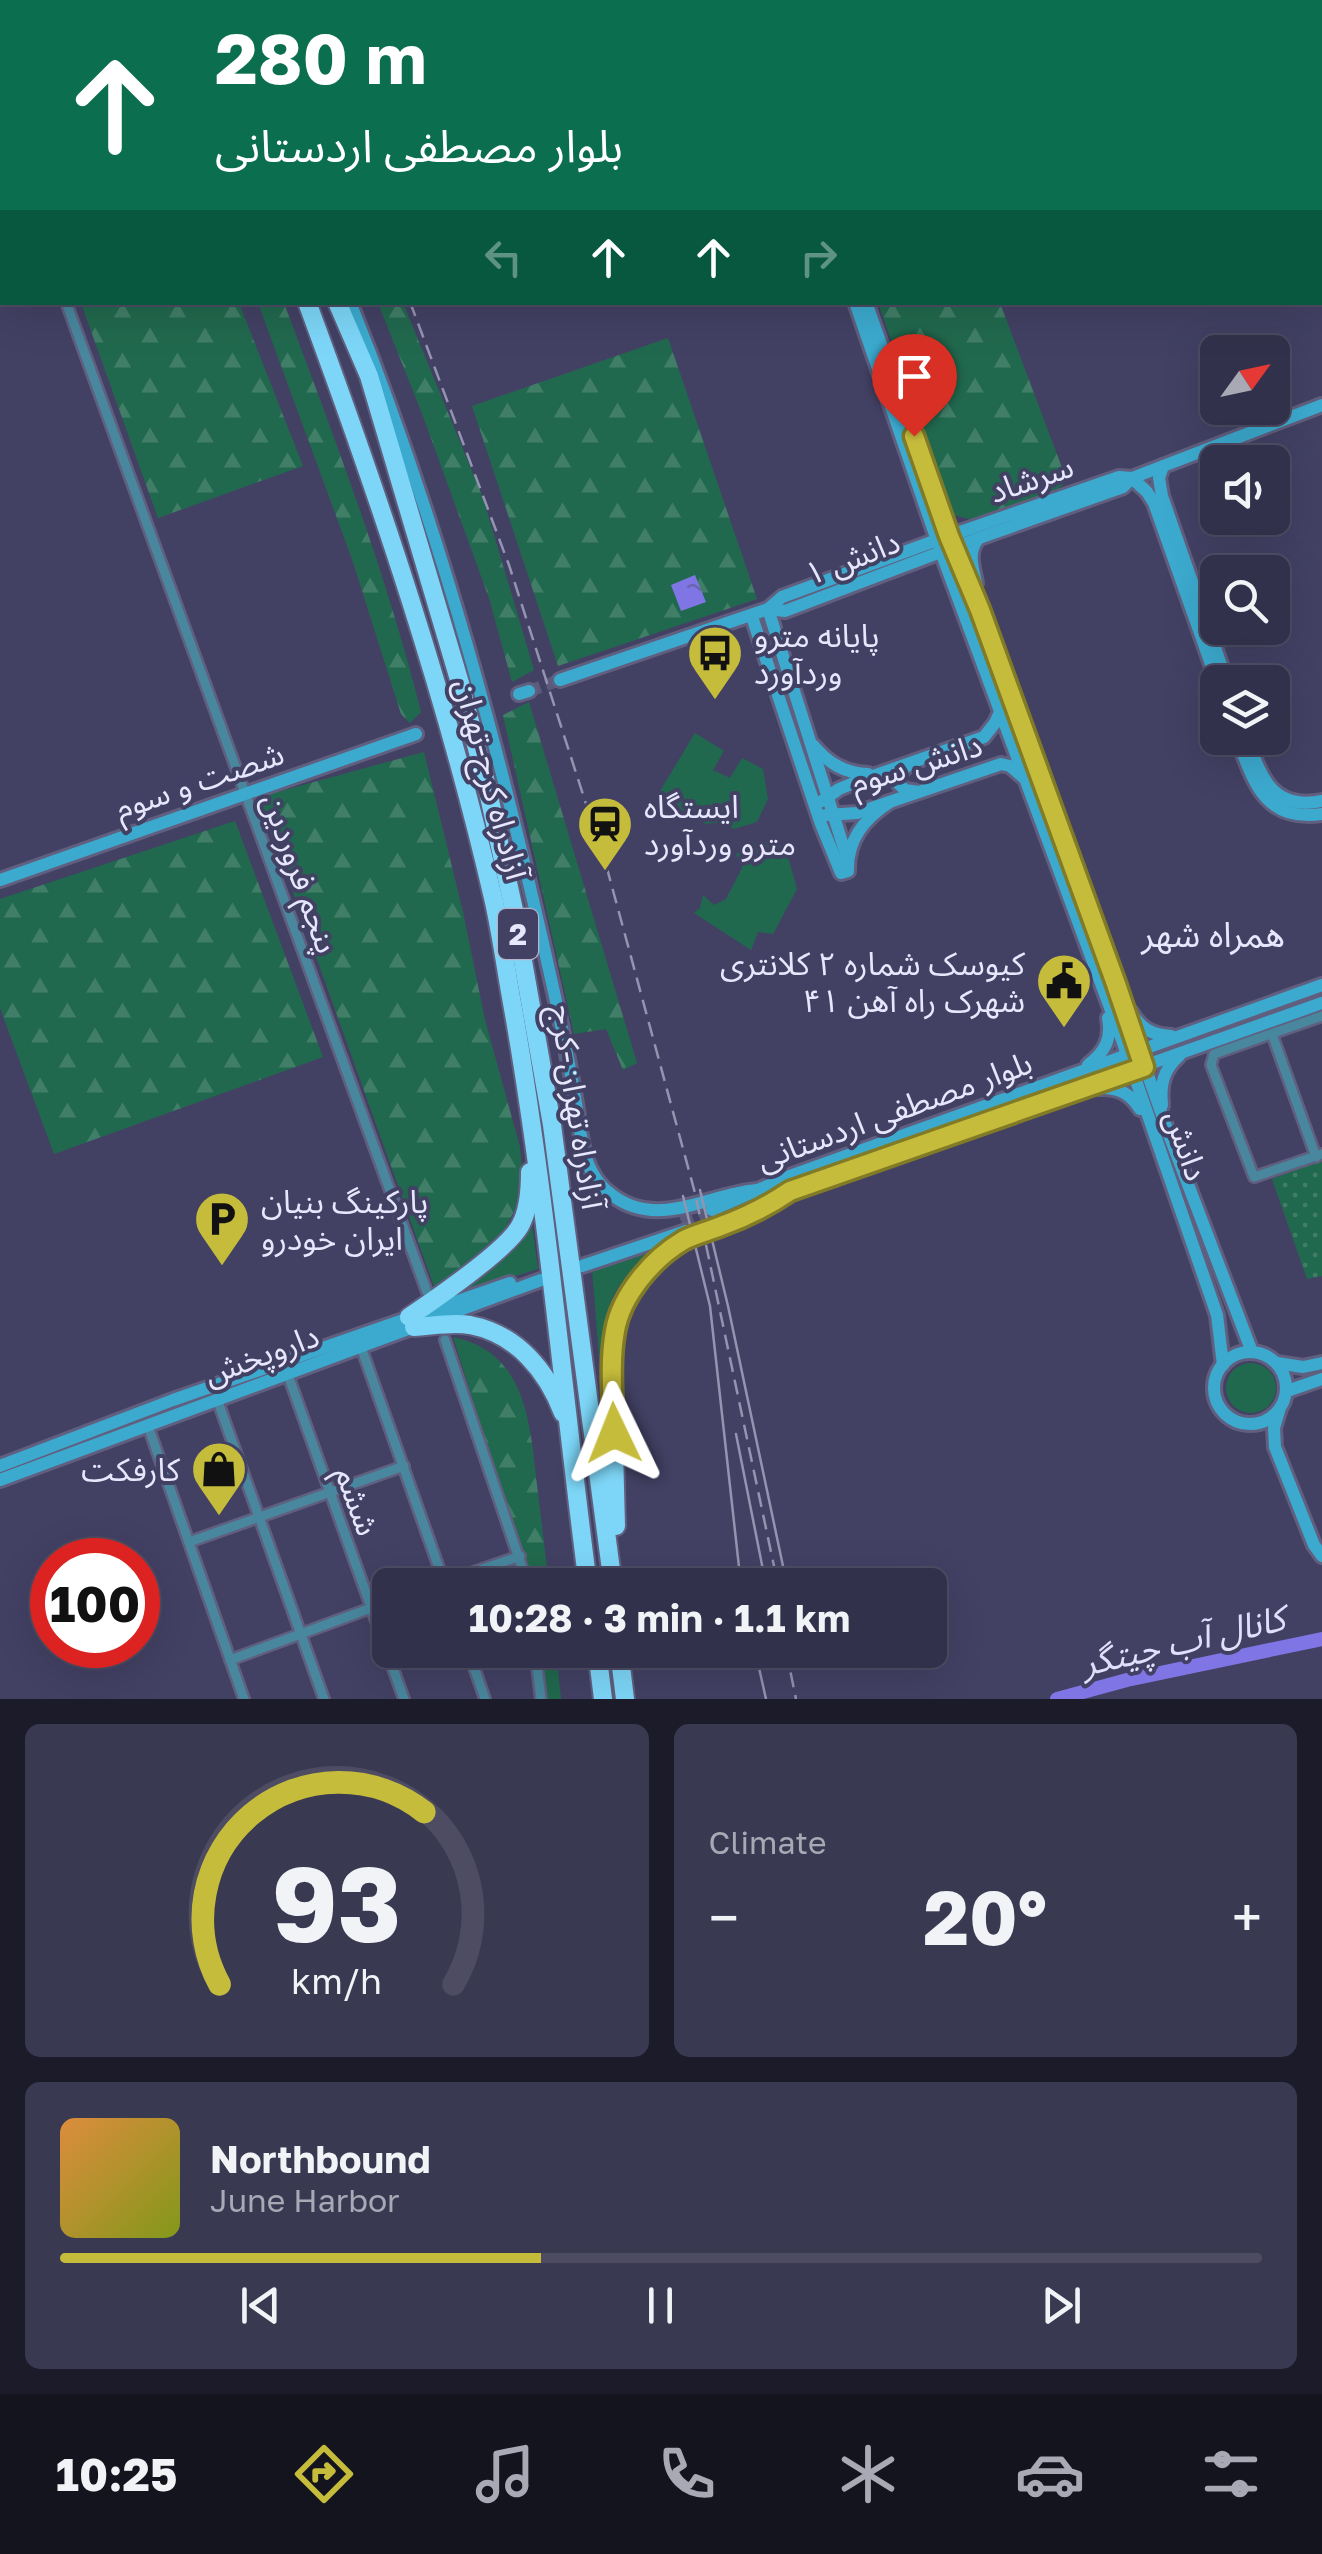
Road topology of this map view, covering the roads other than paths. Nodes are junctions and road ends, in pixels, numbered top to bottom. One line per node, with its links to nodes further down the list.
1 (67, 305): 29 (street, پنجم فروردین)
2 (308, 305): 49 (highway, آزادراه کرج-تهران / 2)
3 (337, 305): 89 (highway, آزادراه تهران-کرج / 2)
4 (351, 305): 53 (street)
5 (856, 305): 12 (street, دانش)
6 (867, 305): 12 (street, دانش)
7 (1322, 405): 8 (street, سرشاد)
8 (1163, 466): 9 (street, سرشاد); 10 (street)
9 (1132, 478): 10 (street); 11 (street, سرشاد); 12 (street, سرشاد)
10 (1158, 500): 16 (street); 17 (street)
11 (978, 539): 12 (street, سرشاد); 14 (street)
12 (945, 544): 13 (street, دانش ۱); 14 (street, دانش); 19 (street, دانش)
13 (768, 610): 15 (street, دانش ۱); 21 (street)
14 (980, 610): 37 (street, دانش)
15 (752, 617): 18 (street, دانش ۱); 33 (street)
16 (1212, 665)
17 (1221, 665)
18 (560, 680)
19 (1000, 710): 22 (street, دانش سوم); 28 (street, دانش)
20 (416, 734): 29 (street, شصت و سوم)
21 (809, 740): 26 (street); 33 (street)
22 (944, 752): 25 (street, دانش سوم); 27 (street)
23 (1243, 755): 34 (street)
24 (1253, 755): 31 (street)
25 (909, 764): 26 (street, دانش سوم); 30 (street)
26 (880, 775): 33 (street, دانش سوم)
27 (954, 779): 28 (street, دانش سوم); 30 (street, دانش سوم)
28 (1025, 779): 37 (street, دانش)
29 (244, 792): 35 (street, شصت و سوم); 58 (street, پنجم فروردین)
30 (918, 792): 32 (street, دانش سوم)
31 (1322, 801)
32 (890, 802): 33 (street, دانش سوم); 33 (street)
33 (823, 808)
34 (1322, 814)
35 (0, 880)
36 (1322, 985): 40 (street, بلوار مصطفی اردستانی)
37 (1110, 987): 42 (street); 44 (street, دانش); 47 (street)
38 (1322, 1003): 43 (street, بلوار مصطفی اردستانی)
39 (1322, 1016): 41 (street)
40 (1203, 1028): 42 (street, بلوار مصطفی اردستانی); 43 (street)
41 (1272, 1034): 52 (street); 52 (street)
42 (1180, 1036): 44 (street, بلوار مصطفی اردستانی)
43 (1209, 1042): 45 (street, بلوار مصطفی اردستانی)
44 (1133, 1053): 46 (street, دانش); 47 (street, بلوار مصطفی اردستانی)
45 (1182, 1053): 46 (street, بلوار مصطفی اردستانی); 51 (street)
46 (1138, 1069): 48 (street, بلوار مصطفی اردستانی); 50 (street, دانش); 51 (street, دانش)
47 (1073, 1074): 53 (street, بلوار مصطفی اردستانی)
48 (1082, 1090): 50 (street); 54 (street, بلوار مصطفی اردستانی)
49 (531, 1112): 59 (highway); 76 (highway, آزادراه کرج-تهران / 2)
50 (1150, 1125): 64 (street, دانش)
51 (1168, 1132): 62 (street, دانش)
52 (1319, 1156)
53 (758, 1190): 54 (street, بلوار مصطفی اردستانی)
54 (790, 1191): 90 (highway)
55 (684, 1227): 56 (street)
56 (582, 1263)
57 (541, 1276): 59 (street, داروپخش)
58 (427, 1292)
59 (412, 1322): 61 (street, داروپخش); 70 (street, داروپخش); 76 (highway)
60 (445, 1340): 83 (street)
61 (360, 1348): 66 (street, داروپخش); 78 (street)
62 (1252, 1352): 64 (street); 65 (street)
63 (1322, 1363): 65 (street)
64 (1223, 1364): 72 (street)
65 (1277, 1364): 68 (street)
66 (288, 1374): 69 (street, داروپخش); 80 (street, ششم)
67 (1322, 1379): 68 (street)
68 (1286, 1392): 71 (street)
69 (217, 1399): 70 (street, داروپخش); 81 (street)
70 (174, 1408): 73 (street, داروپخش); 74 (street, داروپخش)
71 (1279, 1411): 72 (street); 75 (street)
72 (1249, 1424): 75 (street)
73 (148, 1426): 74 (street, داروپخش); 82 (street)
74 (74, 1446): 77 (street, داروپخش); 79 (street, داروپخش)
75 (1275, 1447): 84 (street)
76 (574, 1455): 88 (highway, آزادراه کرج-تهران / 2)
77 (0, 1466)
78 (404, 1466): 80 (street); 85 (street)
79 (0, 1480)
80 (329, 1492): 81 (street); 91 (street, ششم)
81 (259, 1517): 82 (street); 92 (street)
82 (188, 1542): 93 (street)
83 (520, 1556): 86 (street); 87 (street)
84 (1322, 1556)
85 (437, 1568)
86 (487, 1568)
87 (523, 1568)
88 (586, 1568)
89 (612, 1568)
90 (614, 1568)
91 (371, 1609): 92 (street); 101 (street, ششم)
92 (300, 1633): 93 (street); 100 (street)
93 (230, 1660): 99 (street)
94 (473, 1668): 98 (street)
95 (537, 1668): 102 (street)
96 (599, 1668): 103 (highway)
97 (621, 1668): 104 (highway)
98 (481, 1698)
99 (244, 1699)
100 (324, 1699)
101 (404, 1699)
102 (541, 1699)
103 (603, 1699)
104 (624, 1699)

